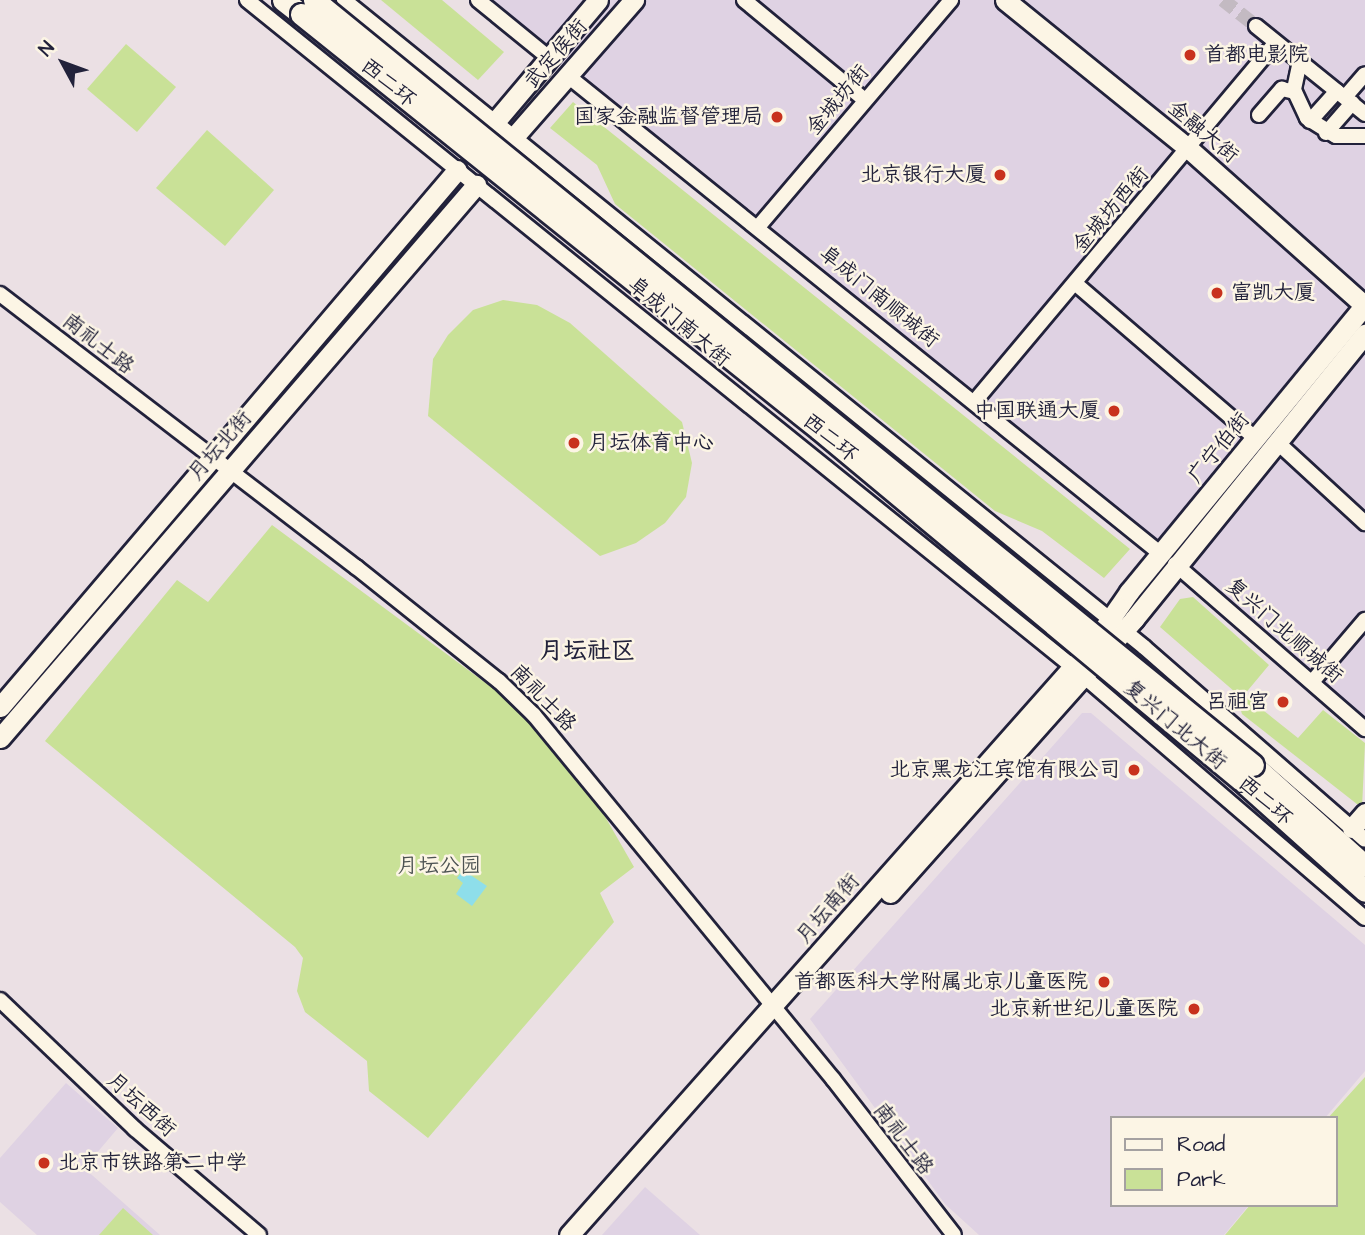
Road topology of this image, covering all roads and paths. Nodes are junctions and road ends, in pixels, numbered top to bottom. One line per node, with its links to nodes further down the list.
1 (247, 0): 26 (street, 阜成门南大街)
2 (283, 0): 10 (highway, 西二环)
3 (344, 0): 17 (street, 阜成门南大街)
4 (478, 0): 13 (street)
5 (598, 0): 13 (main road, 武定侯街)
6 (634, 0): 16 (main road, 武定侯街)
7 (744, 0): 20 (street)
8 (951, 0): 20 (street, 金城坊街)
9 (1005, 0): 29 (main road, 金融大街)
10 (308, 7): 56 (highway, 西二环, bridge)
11 (1256, 26): 12 (street)
12 (1276, 42): 14 (street); 29 (street, 金城坊西街)
13 (548, 57): 24 (main road, 武定侯街)
14 (1300, 61): 18 (street); 19 (street)
15 (1365, 74): 19 (street)
16 (568, 76): 28 (main road, 武定侯街); 32 (street, 阜成门南顺城街)
17 (454, 91): 24 (street, 阜成门南大街); 26 (street)
18 (1295, 92): 22 (street); 23 (street)
19 (1344, 97): 21 (street); 23 (street); 25 (street)
20 (865, 100): 32 (street, 金城坊街)
21 (1365, 114)
22 (1258, 115)
23 (1310, 121): 25 (street)
24 (495, 123): 28 (street, 阜成门南大街); 30 (street)
25 (1326, 132): 27 (street)
26 (417, 136): 30 (street, 阜成门南大街)
27 (1365, 136)
28 (513, 138): 31 (street); 45 (street, 阜成门南大街)
29 (1192, 146): 33 (street, 金城坊西街); 35 (main road); 36 (main road, 金融大街)
30 (457, 170): 31 (street, 阜成门南大街); 41 (main road, 月坛北街)
31 (476, 185): 42 (main road, 月坛北街); 47 (street, 阜成门南大街)
32 (758, 227): 38 (street, 阜成门南顺城街)
33 (1076, 284): 38 (street, 金城坊西街); 39 (street)
34 (0, 294): 41 (street, 南礼士路)
35 (1365, 295)
36 (1365, 305): 39 (main road, 广宁伯街)
37 (1365, 334): 40 (main road, 广宁伯街)
38 (975, 401): 44 (street, 阜成门南顺城街)
39 (1256, 439): 44 (main road, 广宁伯街)
40 (1277, 442): 43 (street); 44 (main road, 广宁伯街)
41 (210, 457): 42 (street, 南礼士路); 53 (main road, 月坛北街)
42 (229, 471): 53 (main road, 月坛北街); 63 (street, 南礼士路)
43 (1365, 523)
44 (1168, 559): 49 (main road, 广宁伯街); 52 (street, 复兴门北顺城街)
45 (1041, 566): 46 (street); 49 (street, 阜成门南大街)
46 (1022, 588): 47 (street); 50 (street)
47 (1003, 610): 51 (street, 阜成门南大街)
48 (1365, 620): 52 (street)
49 (1116, 626): 50 (main road, 广宁伯街); 58 (street, 复兴门北大街)
50 (1098, 649): 51 (main road, 月坛南街)
51 (1078, 671): 61 (street, 复兴门北大街); 63 (main road, 月坛南街)
52 (1312, 682): 54 (street, 复兴门北顺城街)
53 (5, 712): 55 (main road, 月坛北街)
54 (1365, 729)
55 (0, 738)
56 (1247, 773): 59 (highway, 西二环); 60 (highway, 西二环)
57 (1365, 813): 58 (main road)
58 (1358, 834)
59 (1365, 866)
60 (1365, 891)
61 (1365, 918)
62 (0, 1000): 64 (street, 月坛西街)
63 (777, 1010): 65 (main road, 月坛南街); 66 (main road, 月坛南街); 67 (street, 南礼士路)
64 (259, 1235)
65 (569, 1235)
66 (583, 1235)
67 (954, 1235)

